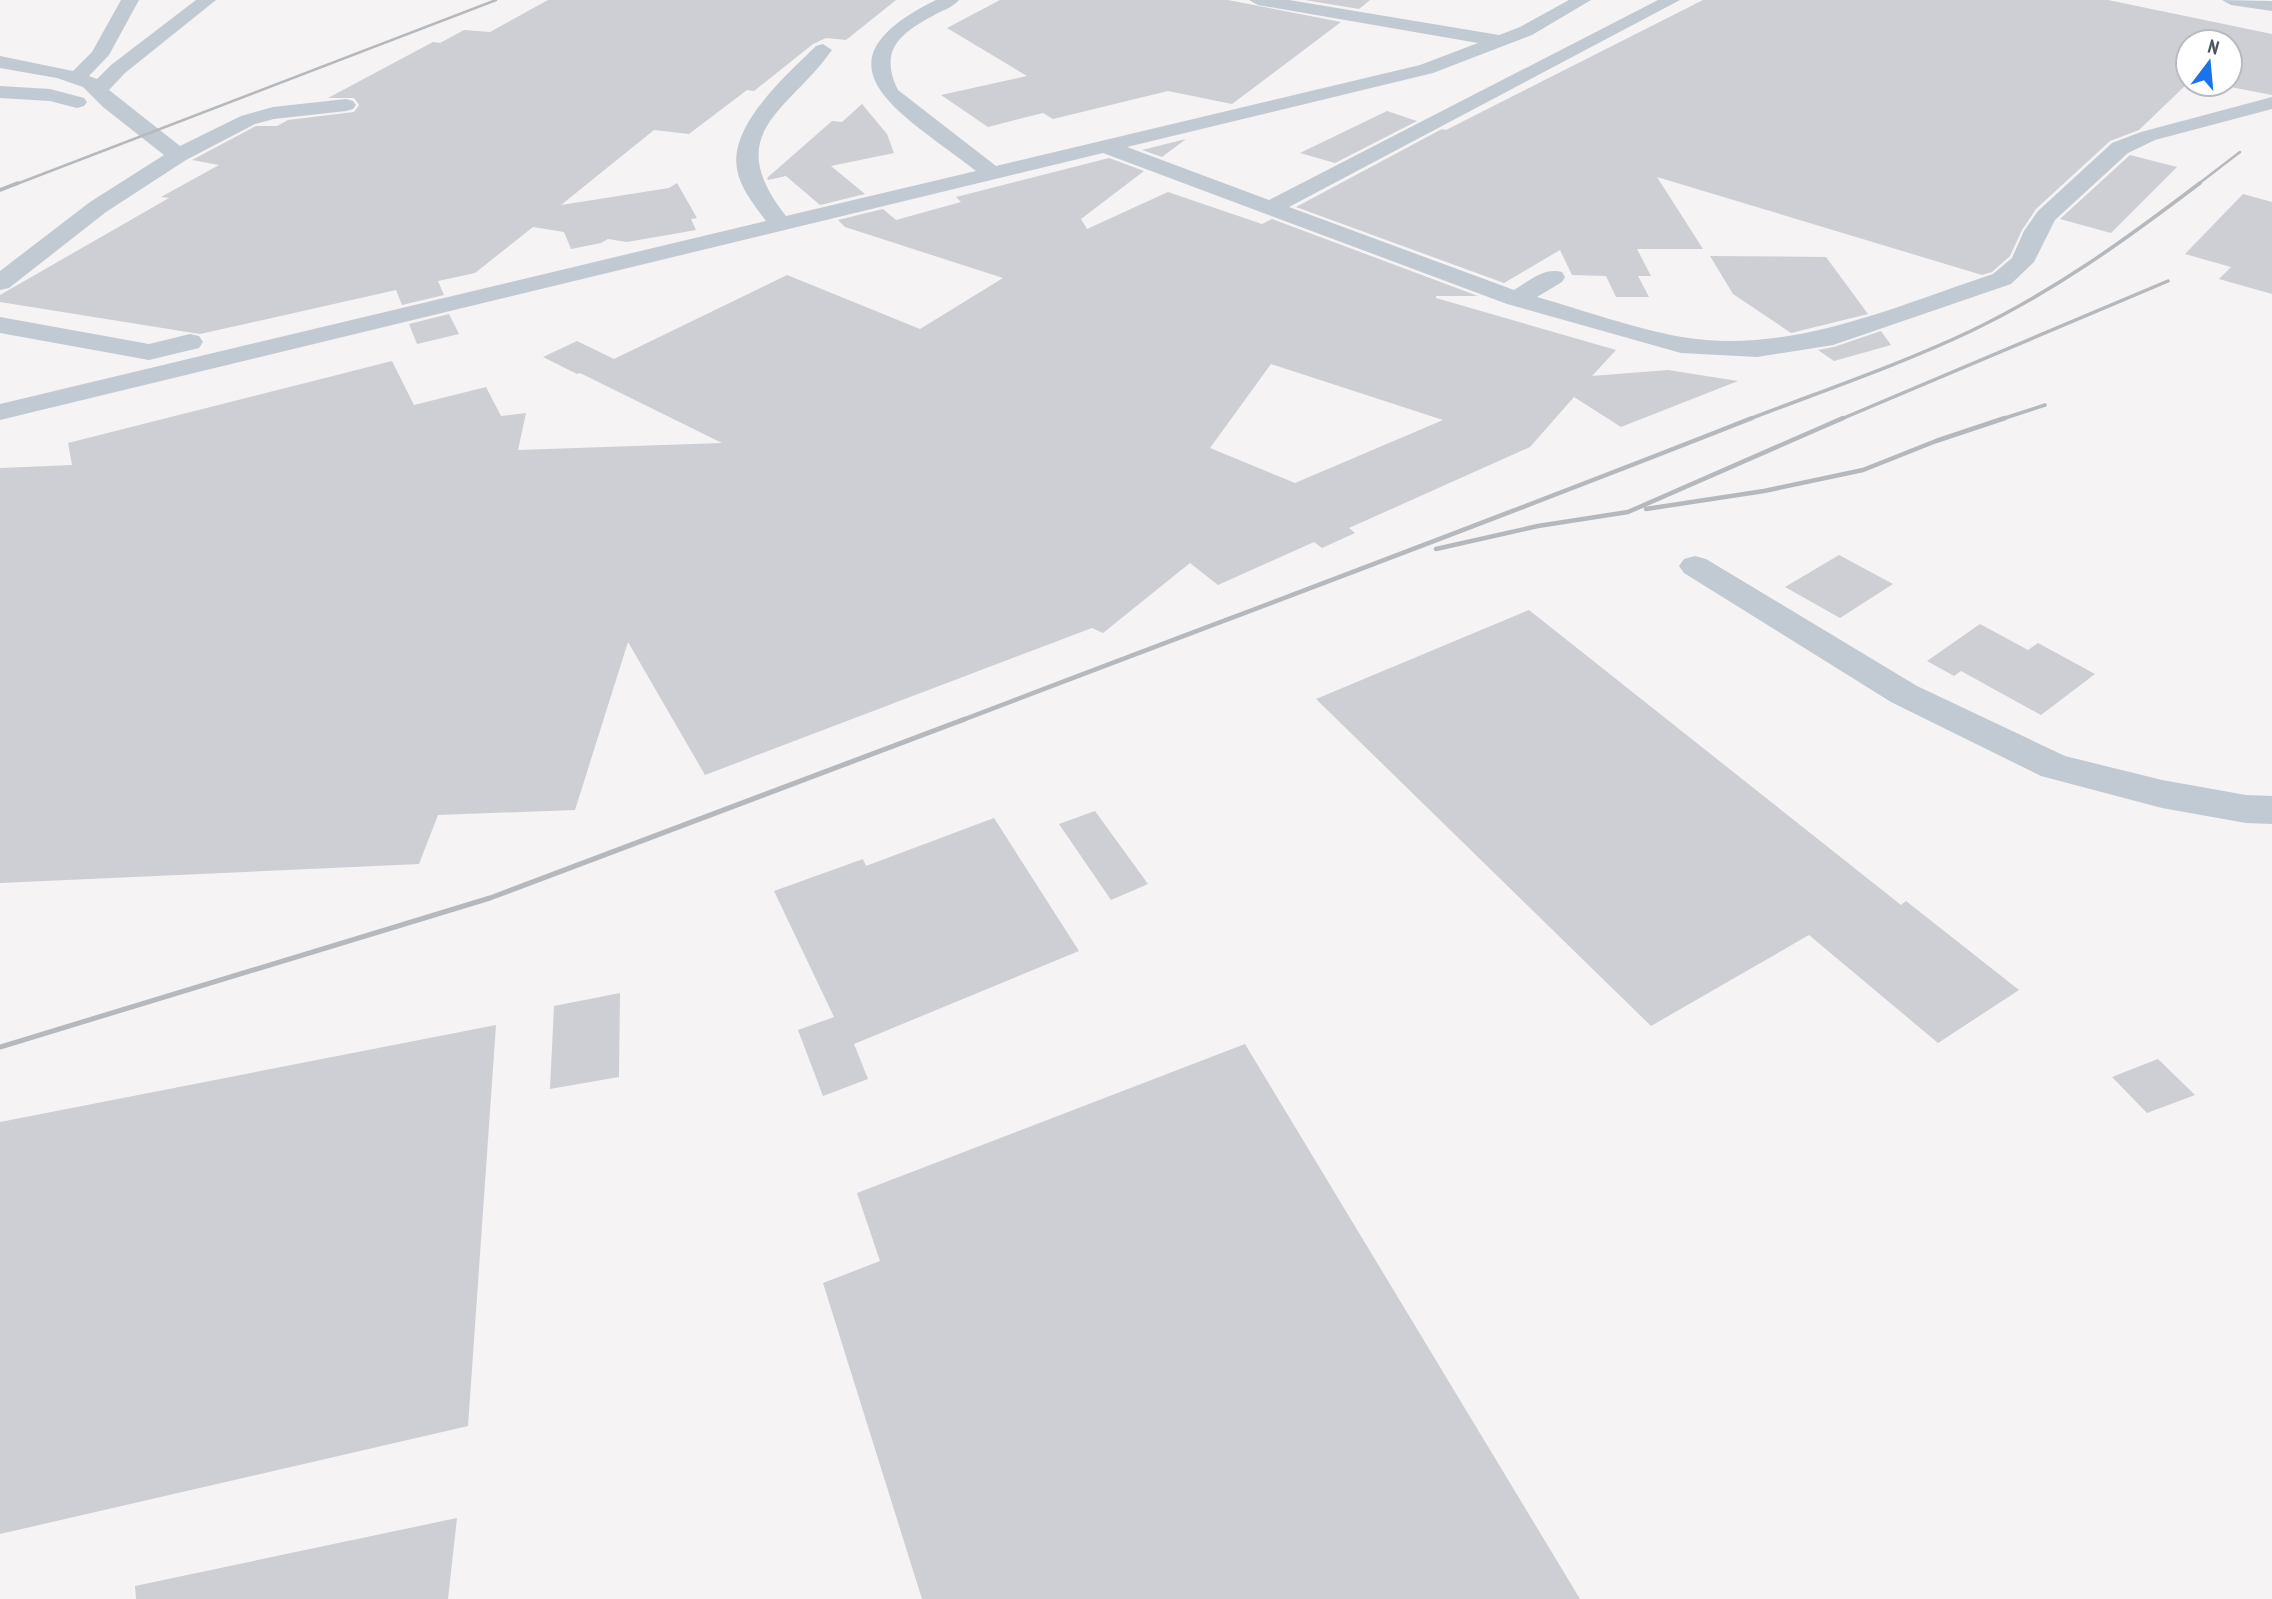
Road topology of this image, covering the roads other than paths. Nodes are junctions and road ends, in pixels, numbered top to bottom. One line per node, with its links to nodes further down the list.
1 (130, 0): 12 (street)
2 (207, 0): 14 (street)
3 (950, 0): 19 (street)
4 (1258, 0): 9 (street)
5 (1671, 0): 20 (street)
6 (2231, 0): 8 (street)
7 (1582, 1): 9 (street)
8 (2272, 6)
9 (1501, 41): 17 (street)
10 (823, 50): 21 (street)
11 (0, 62): 12 (street)
12 (77, 77): 14 (street)
13 (0, 92): 14 (street)
14 (105, 96): 18 (street)
15 (2272, 103): 24 (street)
16 (346, 106): 18 (street)
17 (1104, 146): 19 (street); 20 (street)
18 (173, 150): 23 (street)
19 (992, 173): 21 (street)
20 (1270, 208): 24 (street)
21 (780, 224): 26 (street)
22 (1553, 277): 24 (street)
23 (0, 283)
24 (1516, 299)
25 (0, 325): 26 (street)
26 (153, 363): 27 (street)
27 (0, 412)
28 (1695, 566): 29 (street)
29 (2272, 810)

